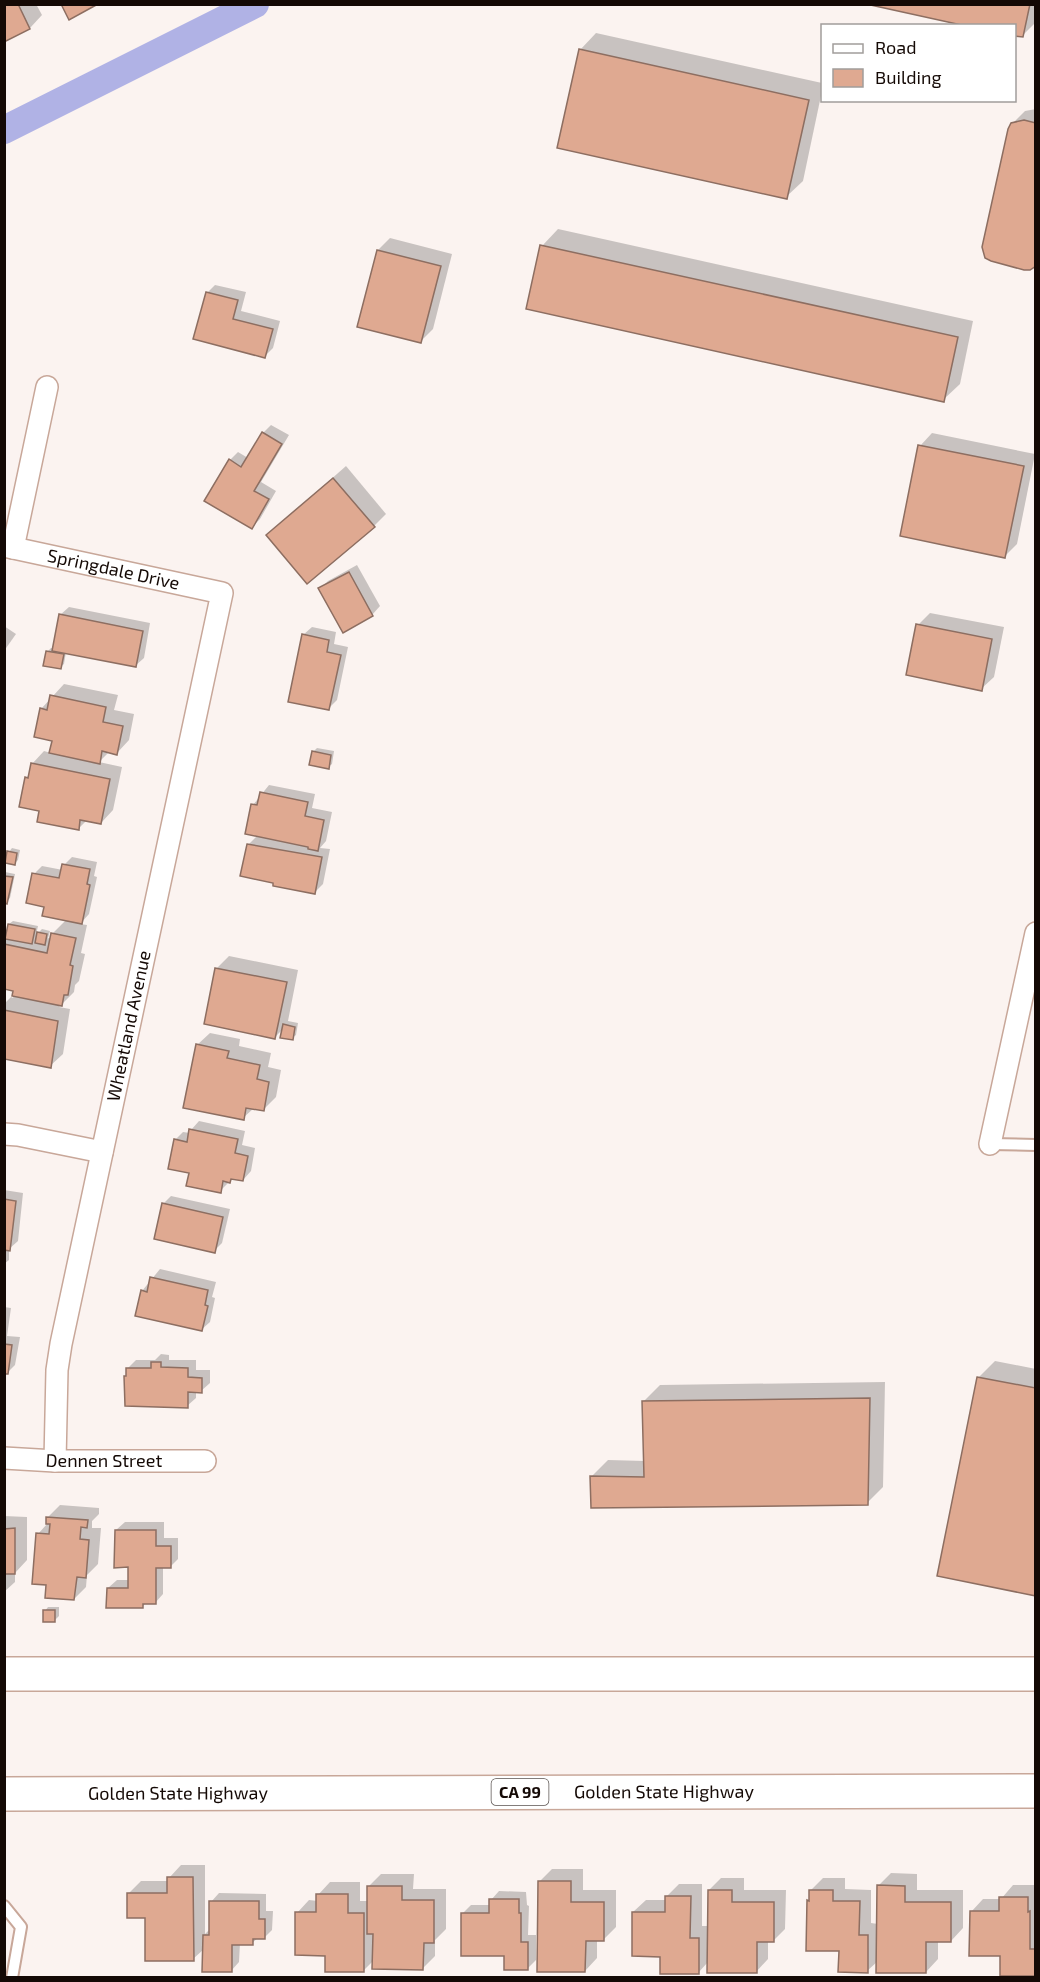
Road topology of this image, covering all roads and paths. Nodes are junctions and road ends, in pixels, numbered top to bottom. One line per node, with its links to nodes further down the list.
1 (47, 387): 2 (street)
2 (9, 547): 3 (street, Springdale Drive)
3 (222, 593): 8 (street, Wheatland Avenue)
4 (1035, 933): 6 (street)
5 (4, 1134): 8 (street)
6 (990, 1144): 7 (lane)
7 (1035, 1145)
8 (102, 1152): 10 (street, Wheatland Avenue)
9 (4, 1458): 10 (street, Dennen Street)
10 (55, 1461): 11 (street, Dennen Street)
11 (205, 1461)
12 (4, 1673): 13 (highway)
13 (1035, 1674)
14 (1035, 1791): 15 (highway, Golden State Highway / CA 99)
15 (4, 1794)
16 (4, 1906): 17 (lane)
17 (12, 1977)

